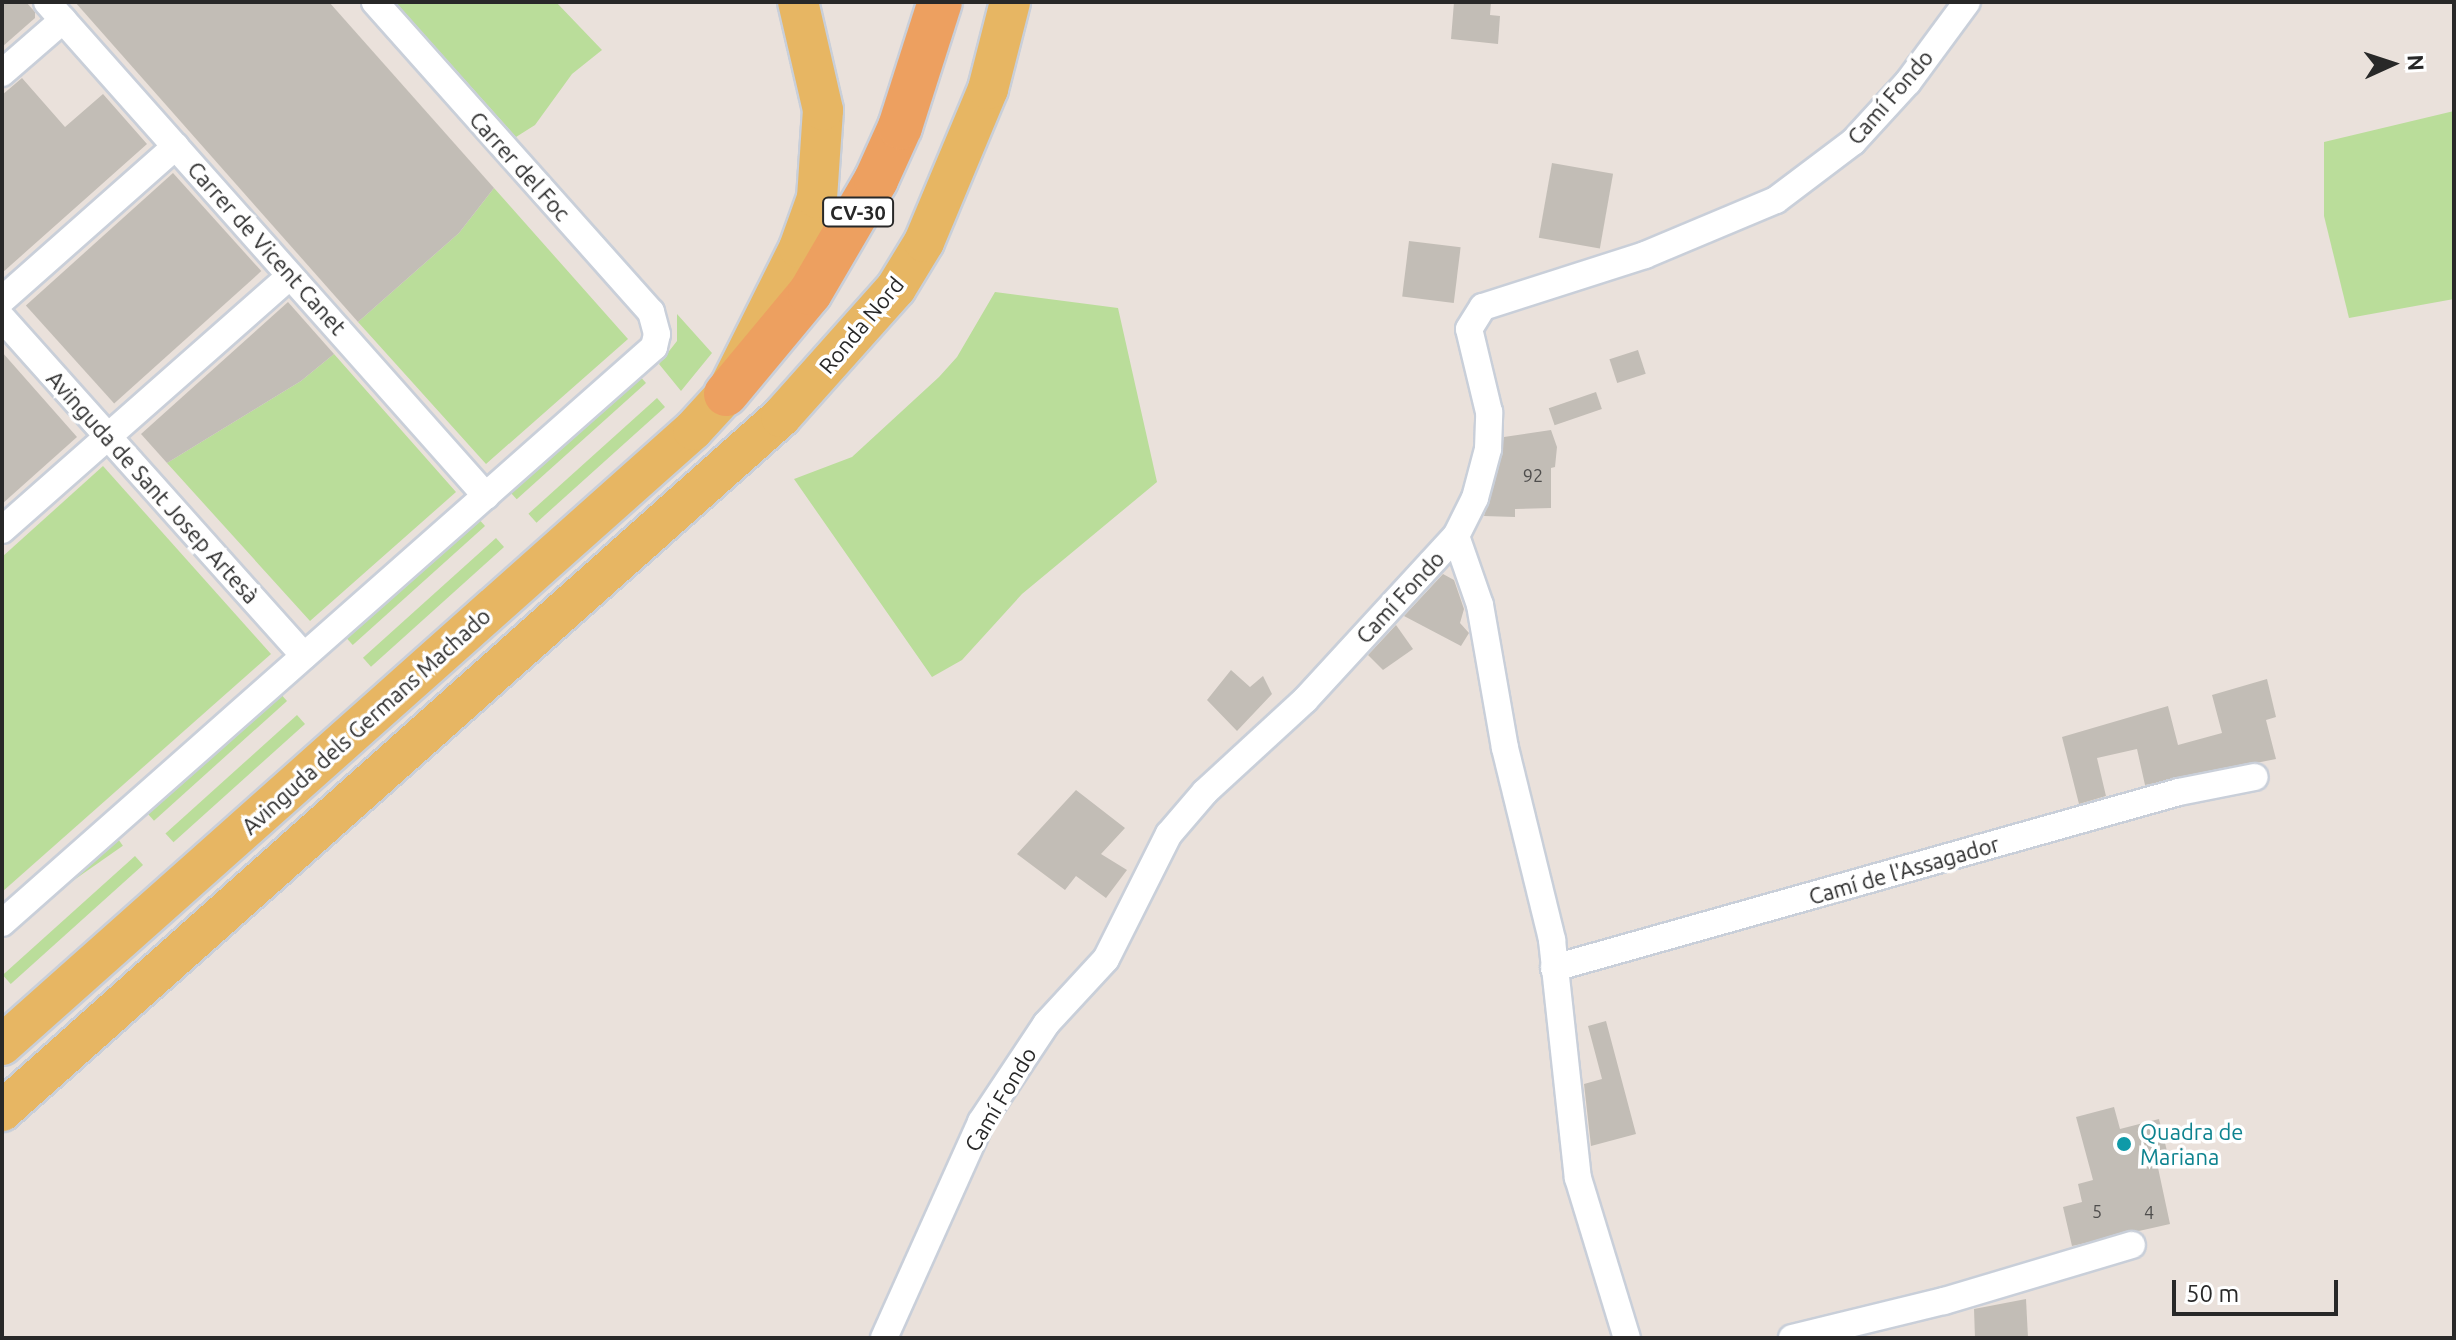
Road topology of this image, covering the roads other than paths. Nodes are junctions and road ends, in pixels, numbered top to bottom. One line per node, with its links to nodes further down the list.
1 (375, 2): 14 (street, Carrer del Foc)
2 (798, 2): 12 (main road, Avinguda dels Germans Machado)
3 (940, 2): 12 (highway, CV-30)
4 (1010, 2): 22 (main road, Ronda Nord)
5 (1967, 2): 16 (street, Camí Fondo)
6 (55, 11): 7 (street); 8 (street, Carrer de Vicent Canet)
7 (2, 73)
8 (176, 146): 9 (street, Carrer de Vicent Canet); 10 (street)
9 (290, 276): 13 (street); 14 (street, Carrer de Vicent Canet)
10 (2, 300)
11 (2, 318): 13 (street, Avinguda de Sant Josep Artesà)
12 (726, 394): 21 (main road, Avinguda dels Germans Machado)
13 (108, 436): 15 (street); 17 (street, Avinguda de Sant Josep Artesà)
14 (486, 496): 17 (street)
15 (2, 530)
16 (1456, 536): 20 (street); 24 (street, Camí Fondo)
17 (304, 656): 19 (street)
18 (2255, 777): 20 (street, Camí de l'Assagador)
19 (2, 923)
20 (1554, 968): 25 (street)
21 (2, 1045)
22 (2, 1111)
23 (2132, 1245): 26 (street)
24 (884, 1338)
25 (1627, 1338)
26 (1792, 1338)

